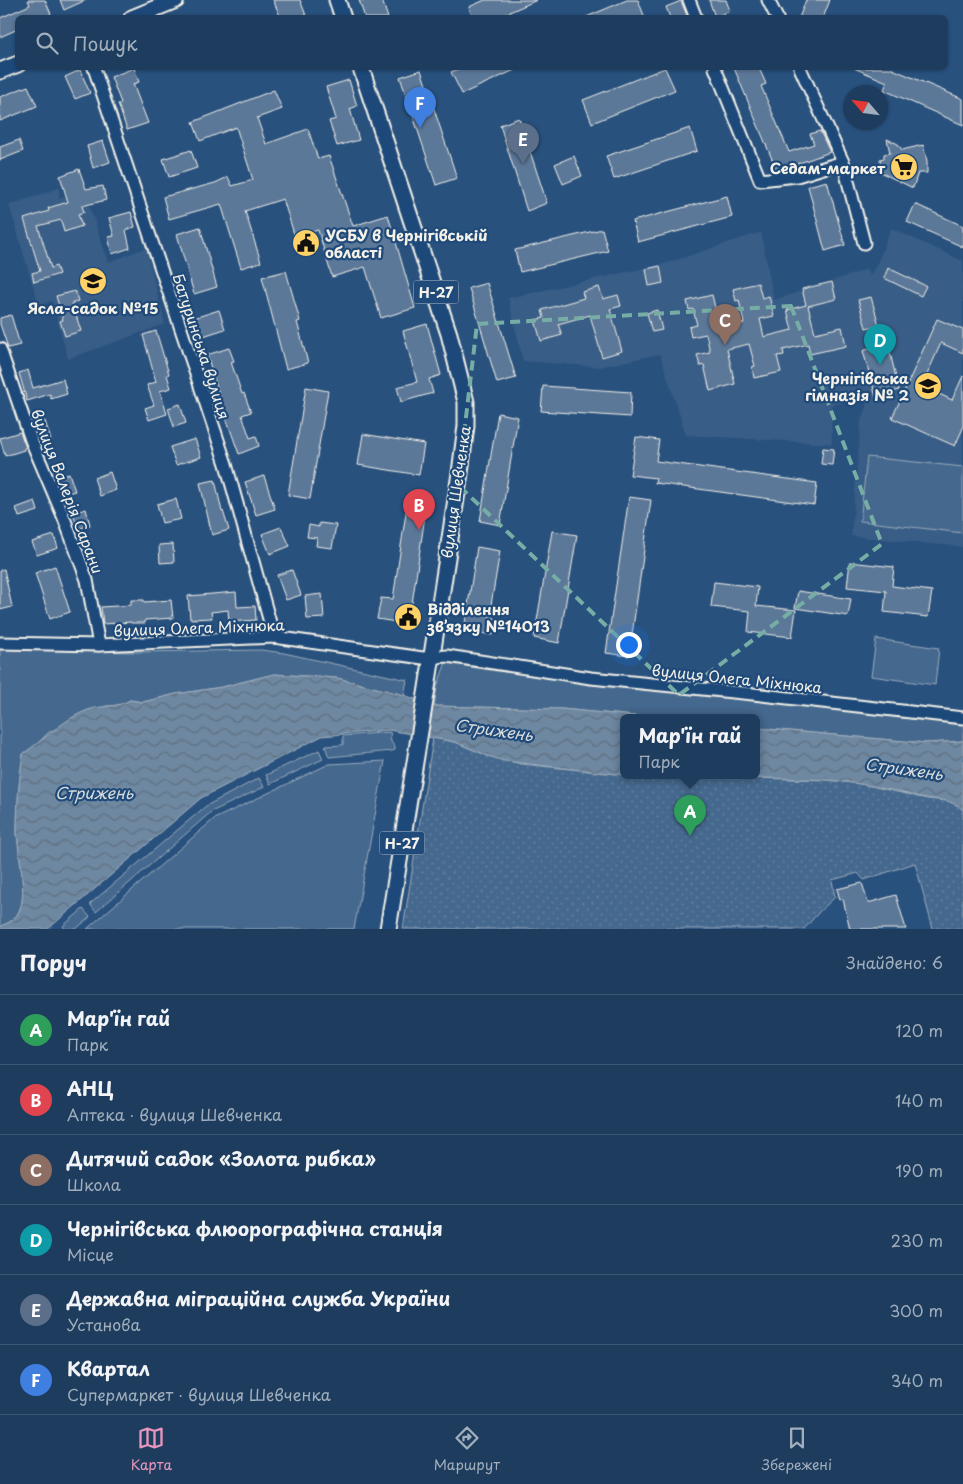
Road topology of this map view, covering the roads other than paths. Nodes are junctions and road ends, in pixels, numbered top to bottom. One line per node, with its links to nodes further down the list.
1 (176, 0): 5 (main road)
2 (337, 0): 6 (main road)
3 (689, 0): 7 (street)
4 (768, 0): 8 (street)
5 (139, 15)
6 (342, 15)
7 (695, 15)
8 (776, 15)
9 (15, 65): 14 (main road)
10 (95, 70): 18 (street, Батуринська вулиця)
11 (362, 70): 21 (main road, вулиця Шевченка / Н-27)
12 (716, 70): 15 (street)
13 (801, 70): 15 (street)
14 (0, 71)
15 (843, 162): 16 (street)
16 (864, 243)
17 (0, 349): 20 (street, вулиця Валерія Сарани)
18 (274, 637): 20 (street, вулиця Олега Міхнюка); 21 (street, вулиця Олега Міхнюка)
19 (0, 643): 20 (street, вулиця Олега Міхнюка)
20 (100, 645)
21 (432, 657): 22 (street, вулиця Олега Міхнюка); 23 (main road, вулиця Шевченка / Н-27)
22 (963, 718)
23 (388, 929)

